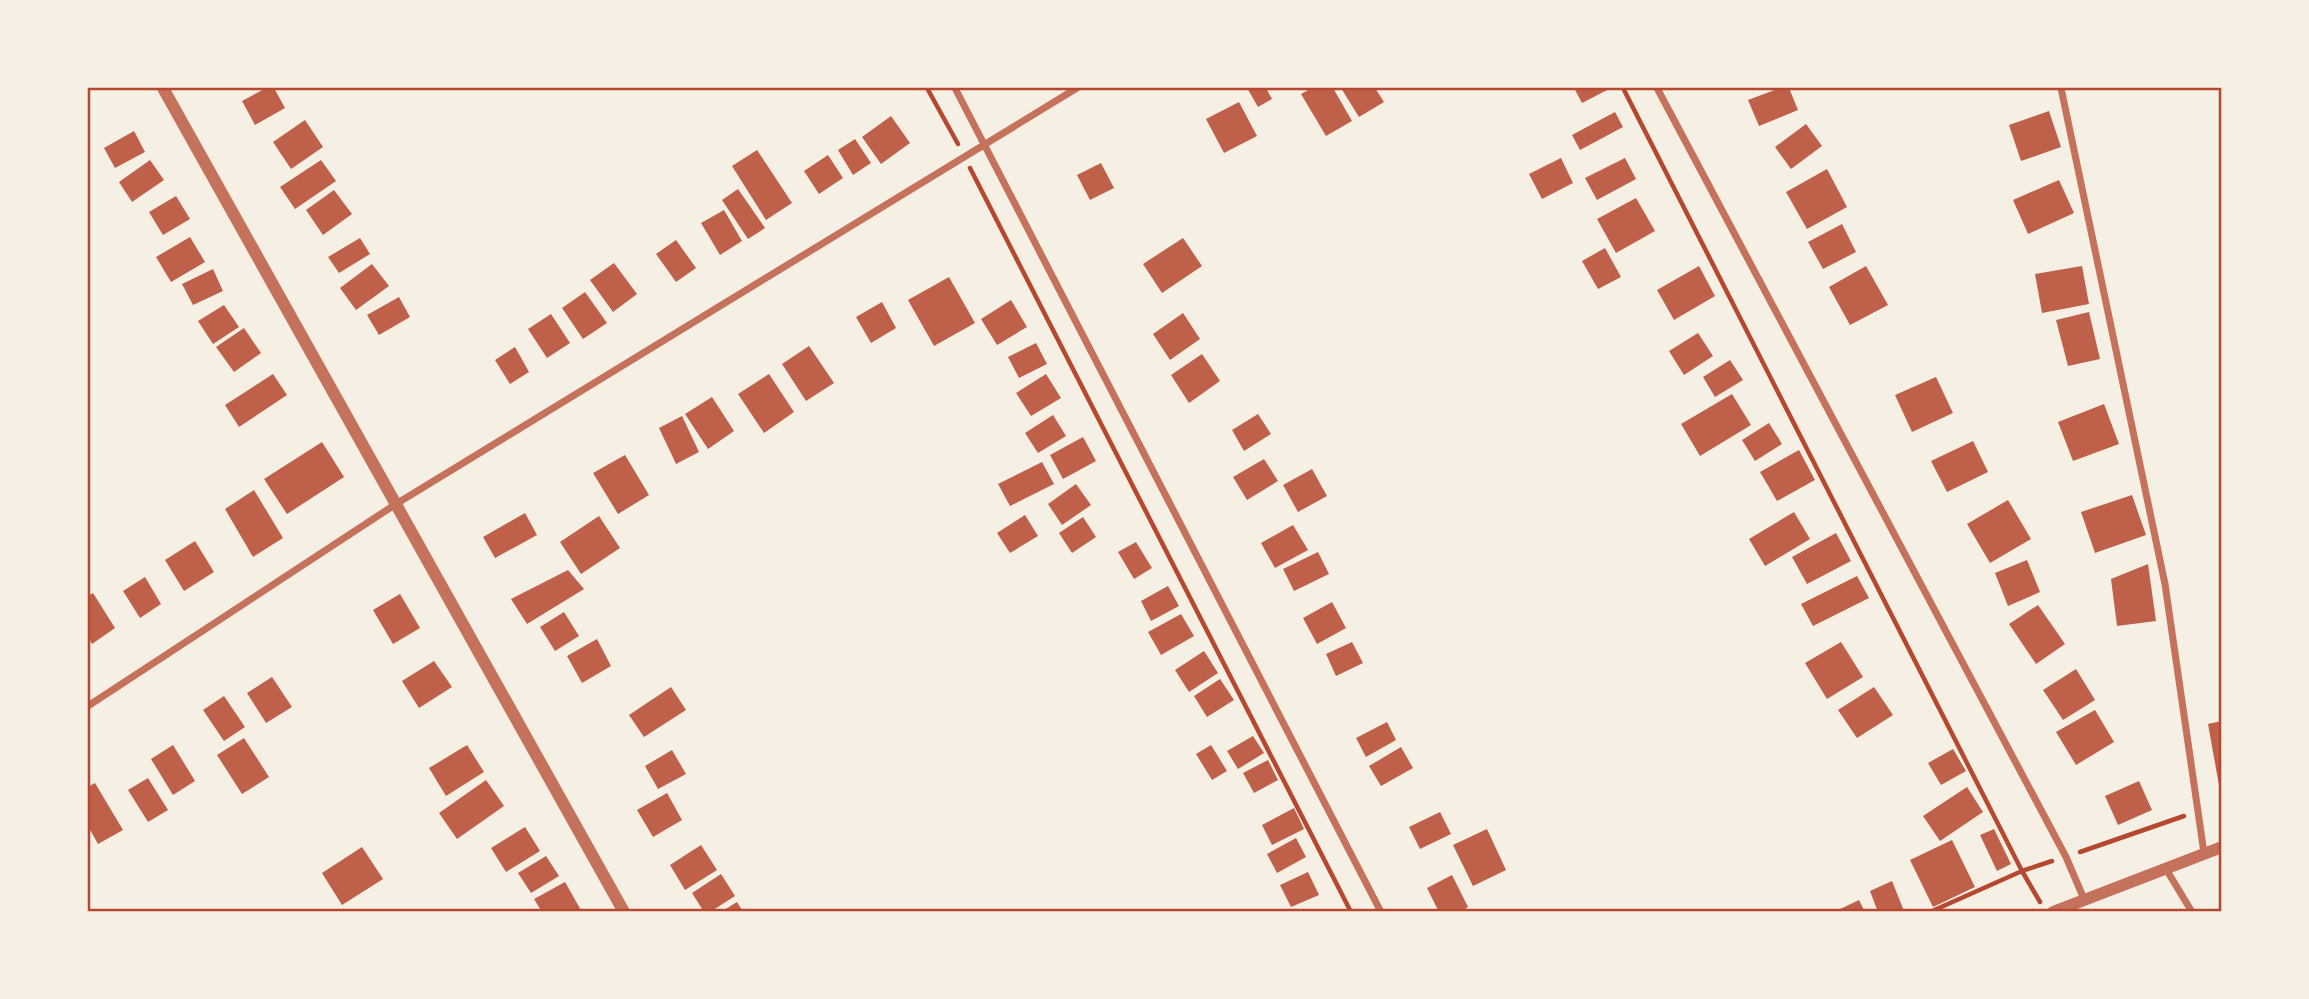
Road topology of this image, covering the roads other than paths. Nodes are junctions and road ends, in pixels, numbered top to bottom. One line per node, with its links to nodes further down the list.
1 (163, 88): 7 (street)
2 (955, 88): 6 (street)
3 (1077, 88): 6 (street)
4 (1657, 88): 12 (street)
5 (2061, 88): 10 (street)
6 (986, 144): 7 (street); 14 (street)
7 (396, 504): 8 (street); 13 (street)
8 (88, 706)
9 (2221, 847): 10 (street)
10 (2204, 853): 11 (street)
11 (2165, 868): 12 (street); 16 (street)
12 (2084, 899): 15 (street)
13 (624, 912)
14 (1381, 912)
15 (2053, 912)
16 (2192, 912)

